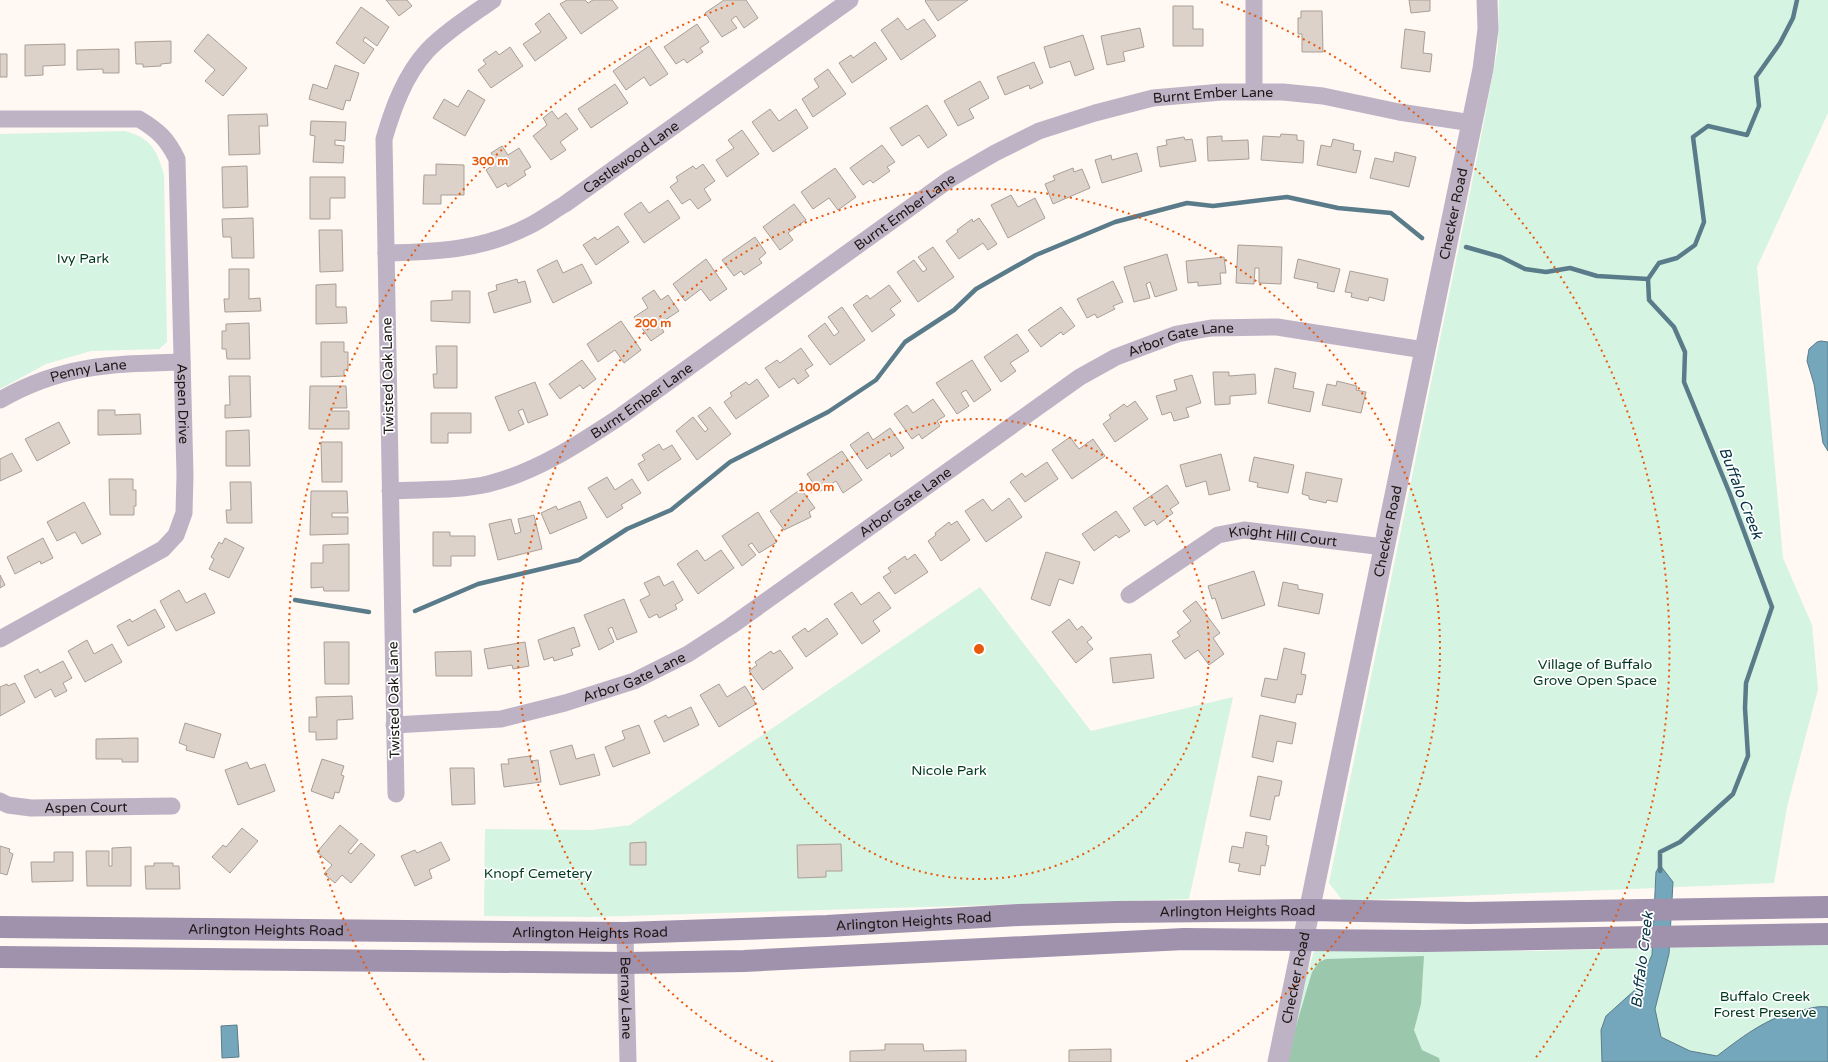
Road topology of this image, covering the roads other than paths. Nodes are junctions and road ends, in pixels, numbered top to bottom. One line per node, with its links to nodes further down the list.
1 (493, 0): 8 (street, Twisted Oak Lane)
2 (850, 0): 8 (street, Castlewood Lane)
3 (1254, 0): 5 (street)
4 (1487, 0): 7 (street, Checker Road)
5 (1254, 92): 7 (street, Burnt Ember Lane); 12 (street, Burnt Ember Lane)
6 (0, 119): 10 (street, Aspen Drive)
7 (1472, 123): 9 (street, Checker Road)
8 (386, 252): 12 (street, Twisted Oak Lane)
9 (1424, 350): 13 (street, Checker Road); 16 (street, Arbor Gate Lane)
10 (182, 362): 11 (street, Penny Lane); 15 (street, Aspen Drive)
11 (0, 400)
12 (390, 491): 16 (street, Twisted Oak Lane)
13 (1384, 547): 14 (street, Knight Hill Court); 21 (street, Checker Road)
14 (1129, 595)
15 (0, 639)
16 (394, 725): 17 (street, Twisted Oak Lane)
17 (396, 794)
18 (0, 801): 19 (street, Aspen Court)
19 (172, 806)
20 (1828, 907): 21 (main road, Arlington Heights Road)
21 (1309, 910): 23 (main road, Arlington Heights Road); 25 (street, Checker Road)
22 (0, 928): 23 (main road, Arlington Heights Road)
23 (625, 933): 27 (street, Bernay Lane)
24 (1828, 934): 25 (main road, Arlington Heights Road)
25 (1305, 938): 27 (main road, Arlington Heights Road); 29 (street, Checker Road)
26 (0, 957): 27 (main road, Arlington Heights Road)
27 (626, 963): 28 (street, Bernay Lane)
28 (628, 1062)
29 (1278, 1062)

